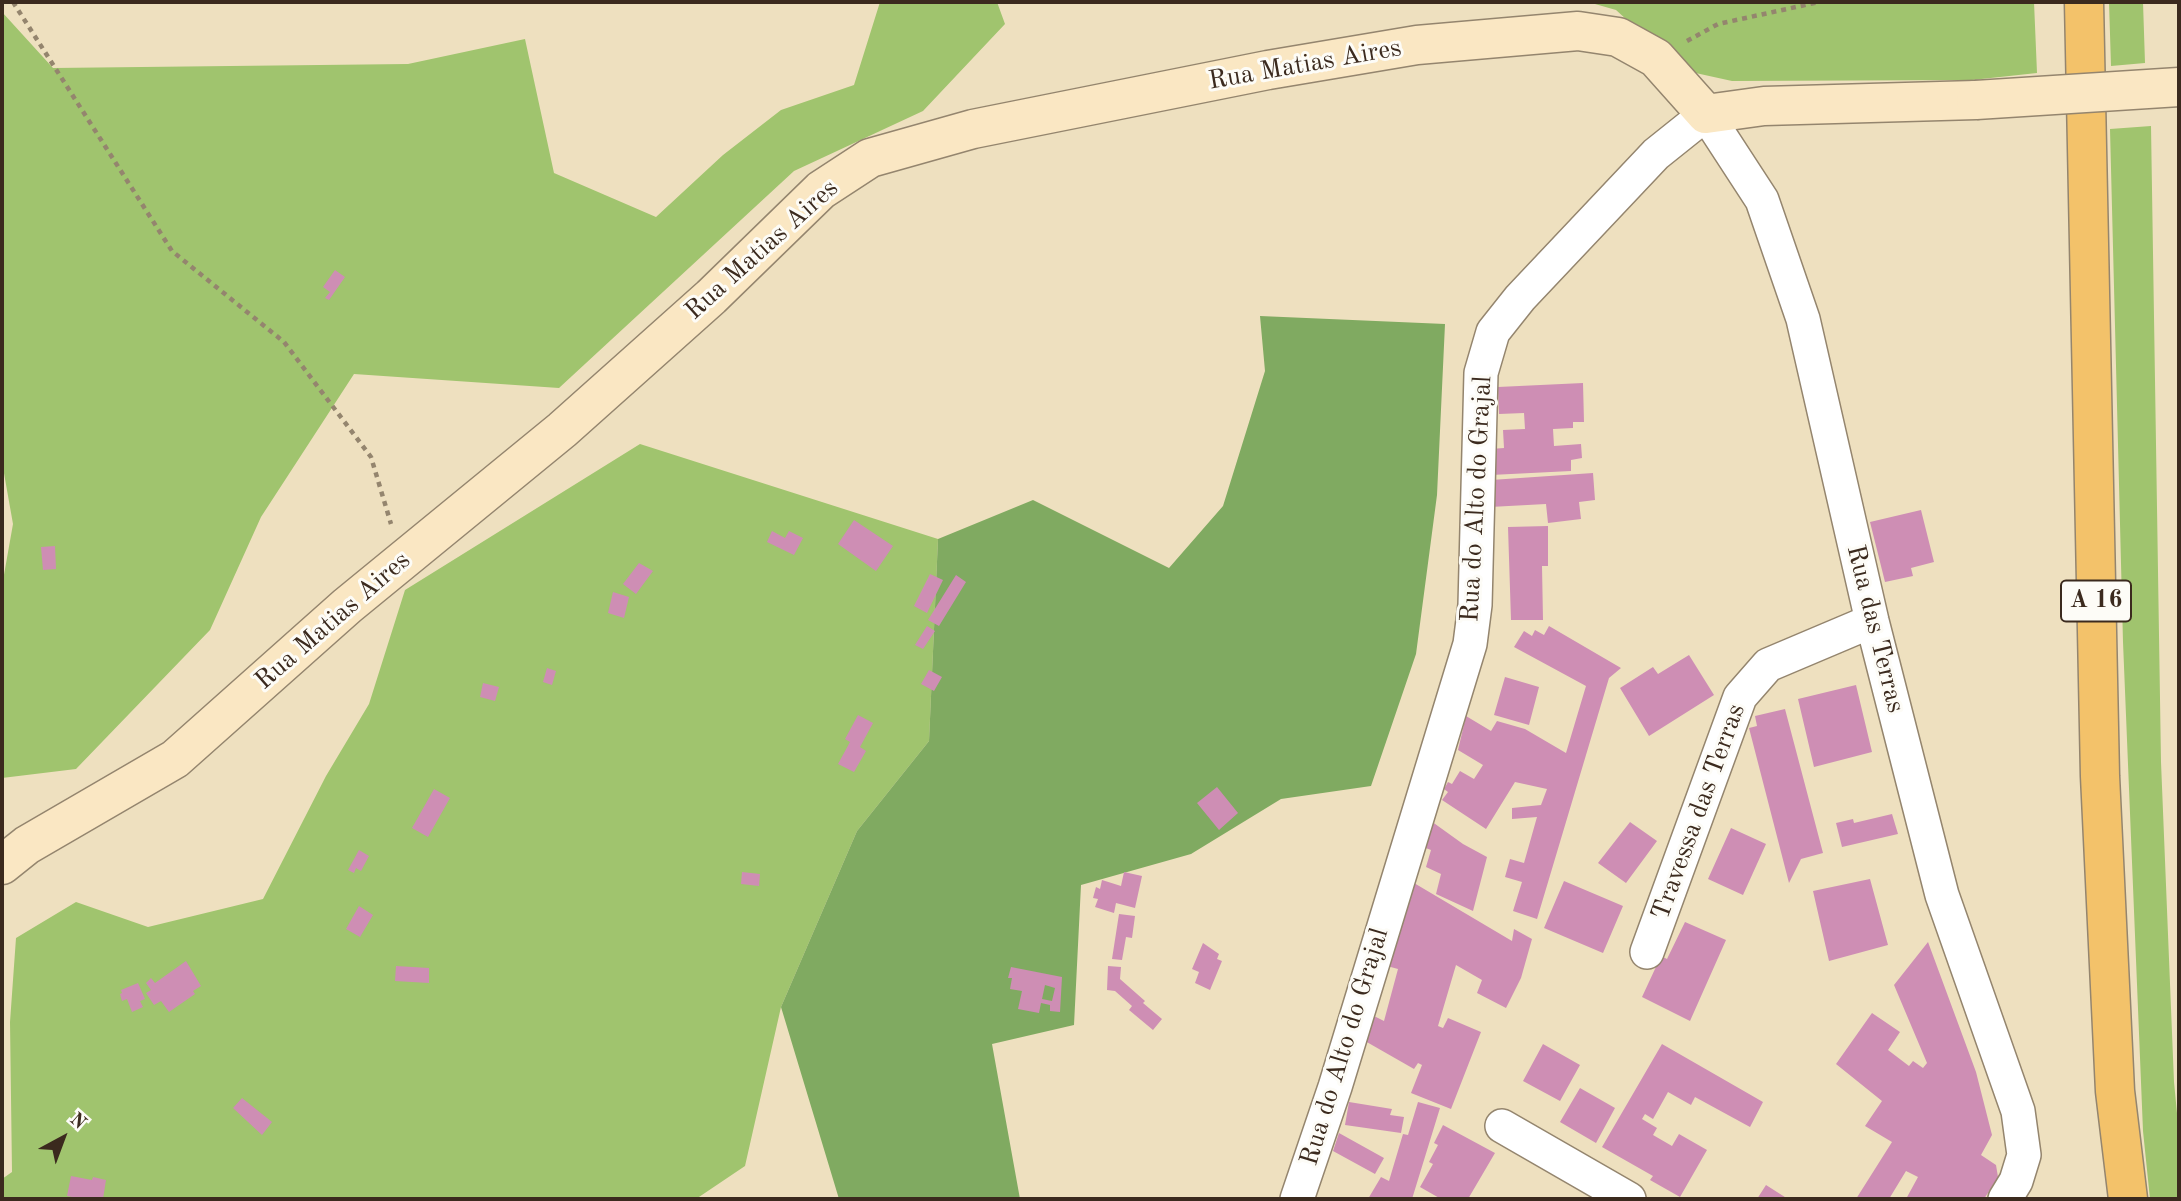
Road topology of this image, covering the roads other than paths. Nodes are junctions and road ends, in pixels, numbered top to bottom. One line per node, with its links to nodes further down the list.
1 (2084, 2): 11 (highway, A 16)
2 (2179, 87): 3 (street, bridge)
3 (1706, 114): 4 (street, Rua das Terras); 5 (street, Rua Matias Aires); 8 (street, Rua do Alto do Grajal)
4 (1872, 621): 6 (street, Travessa das Terras); 10 (street, Rua das Terras)
5 (2, 865)
6 (1647, 953)
7 (1502, 1126): 9 (street)
8 (1297, 1199)
9 (1629, 1199)
10 (2005, 1199)
11 (2128, 1199)

